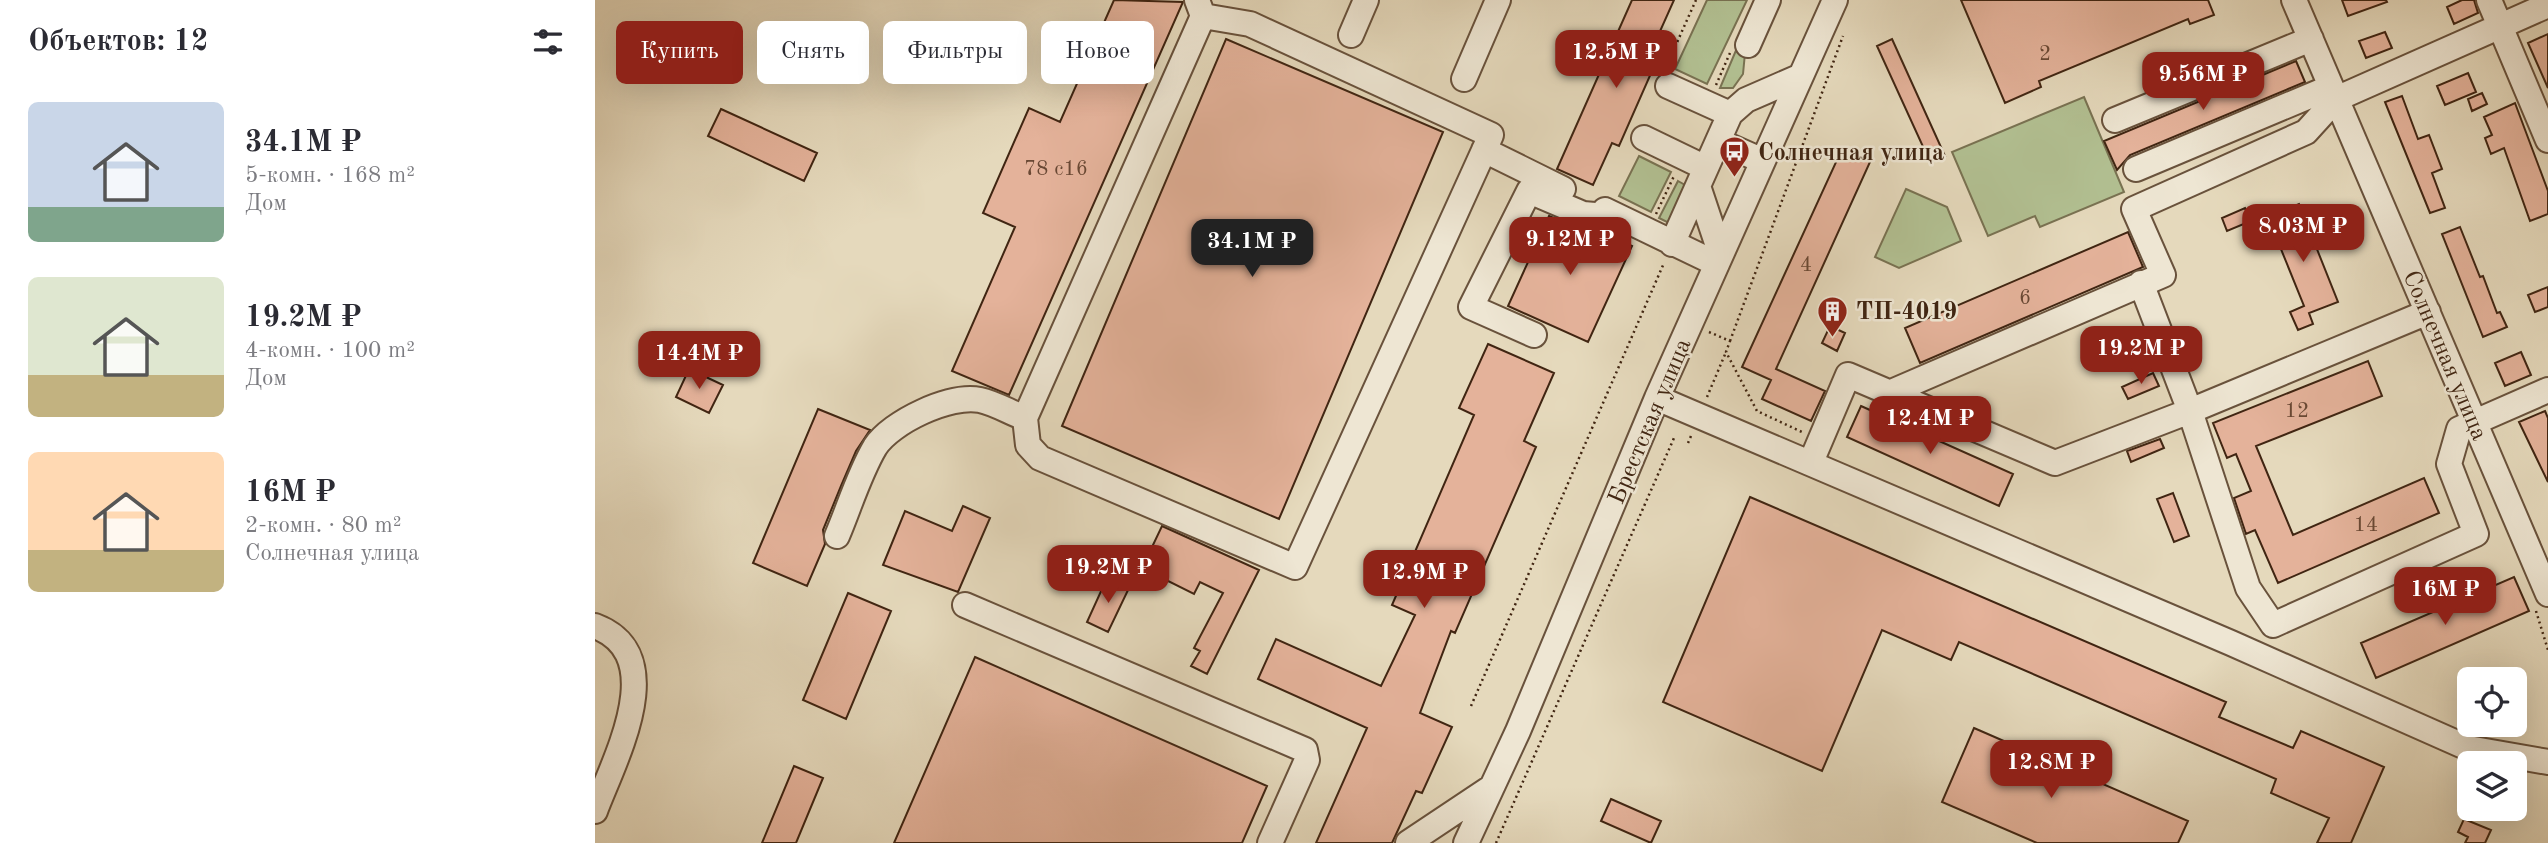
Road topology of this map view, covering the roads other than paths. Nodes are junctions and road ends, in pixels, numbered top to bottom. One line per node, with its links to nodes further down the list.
1 (1366, 0): 10 (street)
2 (1498, 0): 14 (street)
3 (1768, 0): 12 (street)
4 (1835, 0): 13 (street, Брестская улица)
5 (2294, 0): 11 (street, Солнечная улица)
6 (2489, 0): 9 (street)
7 (2548, 5): 9 (street)
8 (1200, 8): 22 (street); 36 (street)
9 (2499, 26): 16 (street); 20 (street)
10 (1351, 35)
11 (2311, 39): 16 (street, Солнечная улица); 18 (street)
12 (1748, 45)
13 (1801, 76): 17 (street); 23 (street, Брестская улица)
14 (1464, 79)
15 (1666, 79): 17 (street)
16 (2334, 93): 24 (street); 29 (street); 30 (street, Солнечная улица)
17 (1730, 114): 21 (street)
18 (2115, 120)
19 (1644, 138): 25 (street)
20 (2548, 140)
21 (1718, 141): 23 (street); 25 (street)
22 (1484, 150): 26 (street); 36 (street)
23 (1763, 162): 28 (street, Брестская улица)
24 (2136, 169)
25 (1696, 170): 27 (street); 28 (street)
26 (1619, 217): 27 (street); 31 (street)
27 (1672, 244): 28 (street)
28 (1719, 260): 34 (street, Брестская улица)
29 (2141, 283): 33 (street); 35 (street)
30 (2428, 312): 35 (street); 37 (street, Солнечная улица)
31 (1534, 335)
32 (2548, 390): 37 (street)
33 (1889, 393): 35 (street); 38 (street)
34 (1657, 398): 38 (street); 46 (street, Брестская улица)
35 (2190, 411): 42 (street)
36 (1025, 418): 39 (street)
37 (2474, 422): 40 (street, Солнечная улица); 42 (street)
38 (1816, 451): 44 (street)
39 (837, 536)
40 (2548, 594)
41 (965, 605): 48 (street)
42 (2273, 625): 44 (street)
43 (595, 626): 47 (street)
44 (2259, 655): 45 (street)
45 (2548, 762)
46 (1492, 786): 49 (street); 50 (street, Брестская улица)
47 (595, 811)
48 (1270, 843)
49 (1408, 843)
50 (1466, 843)

